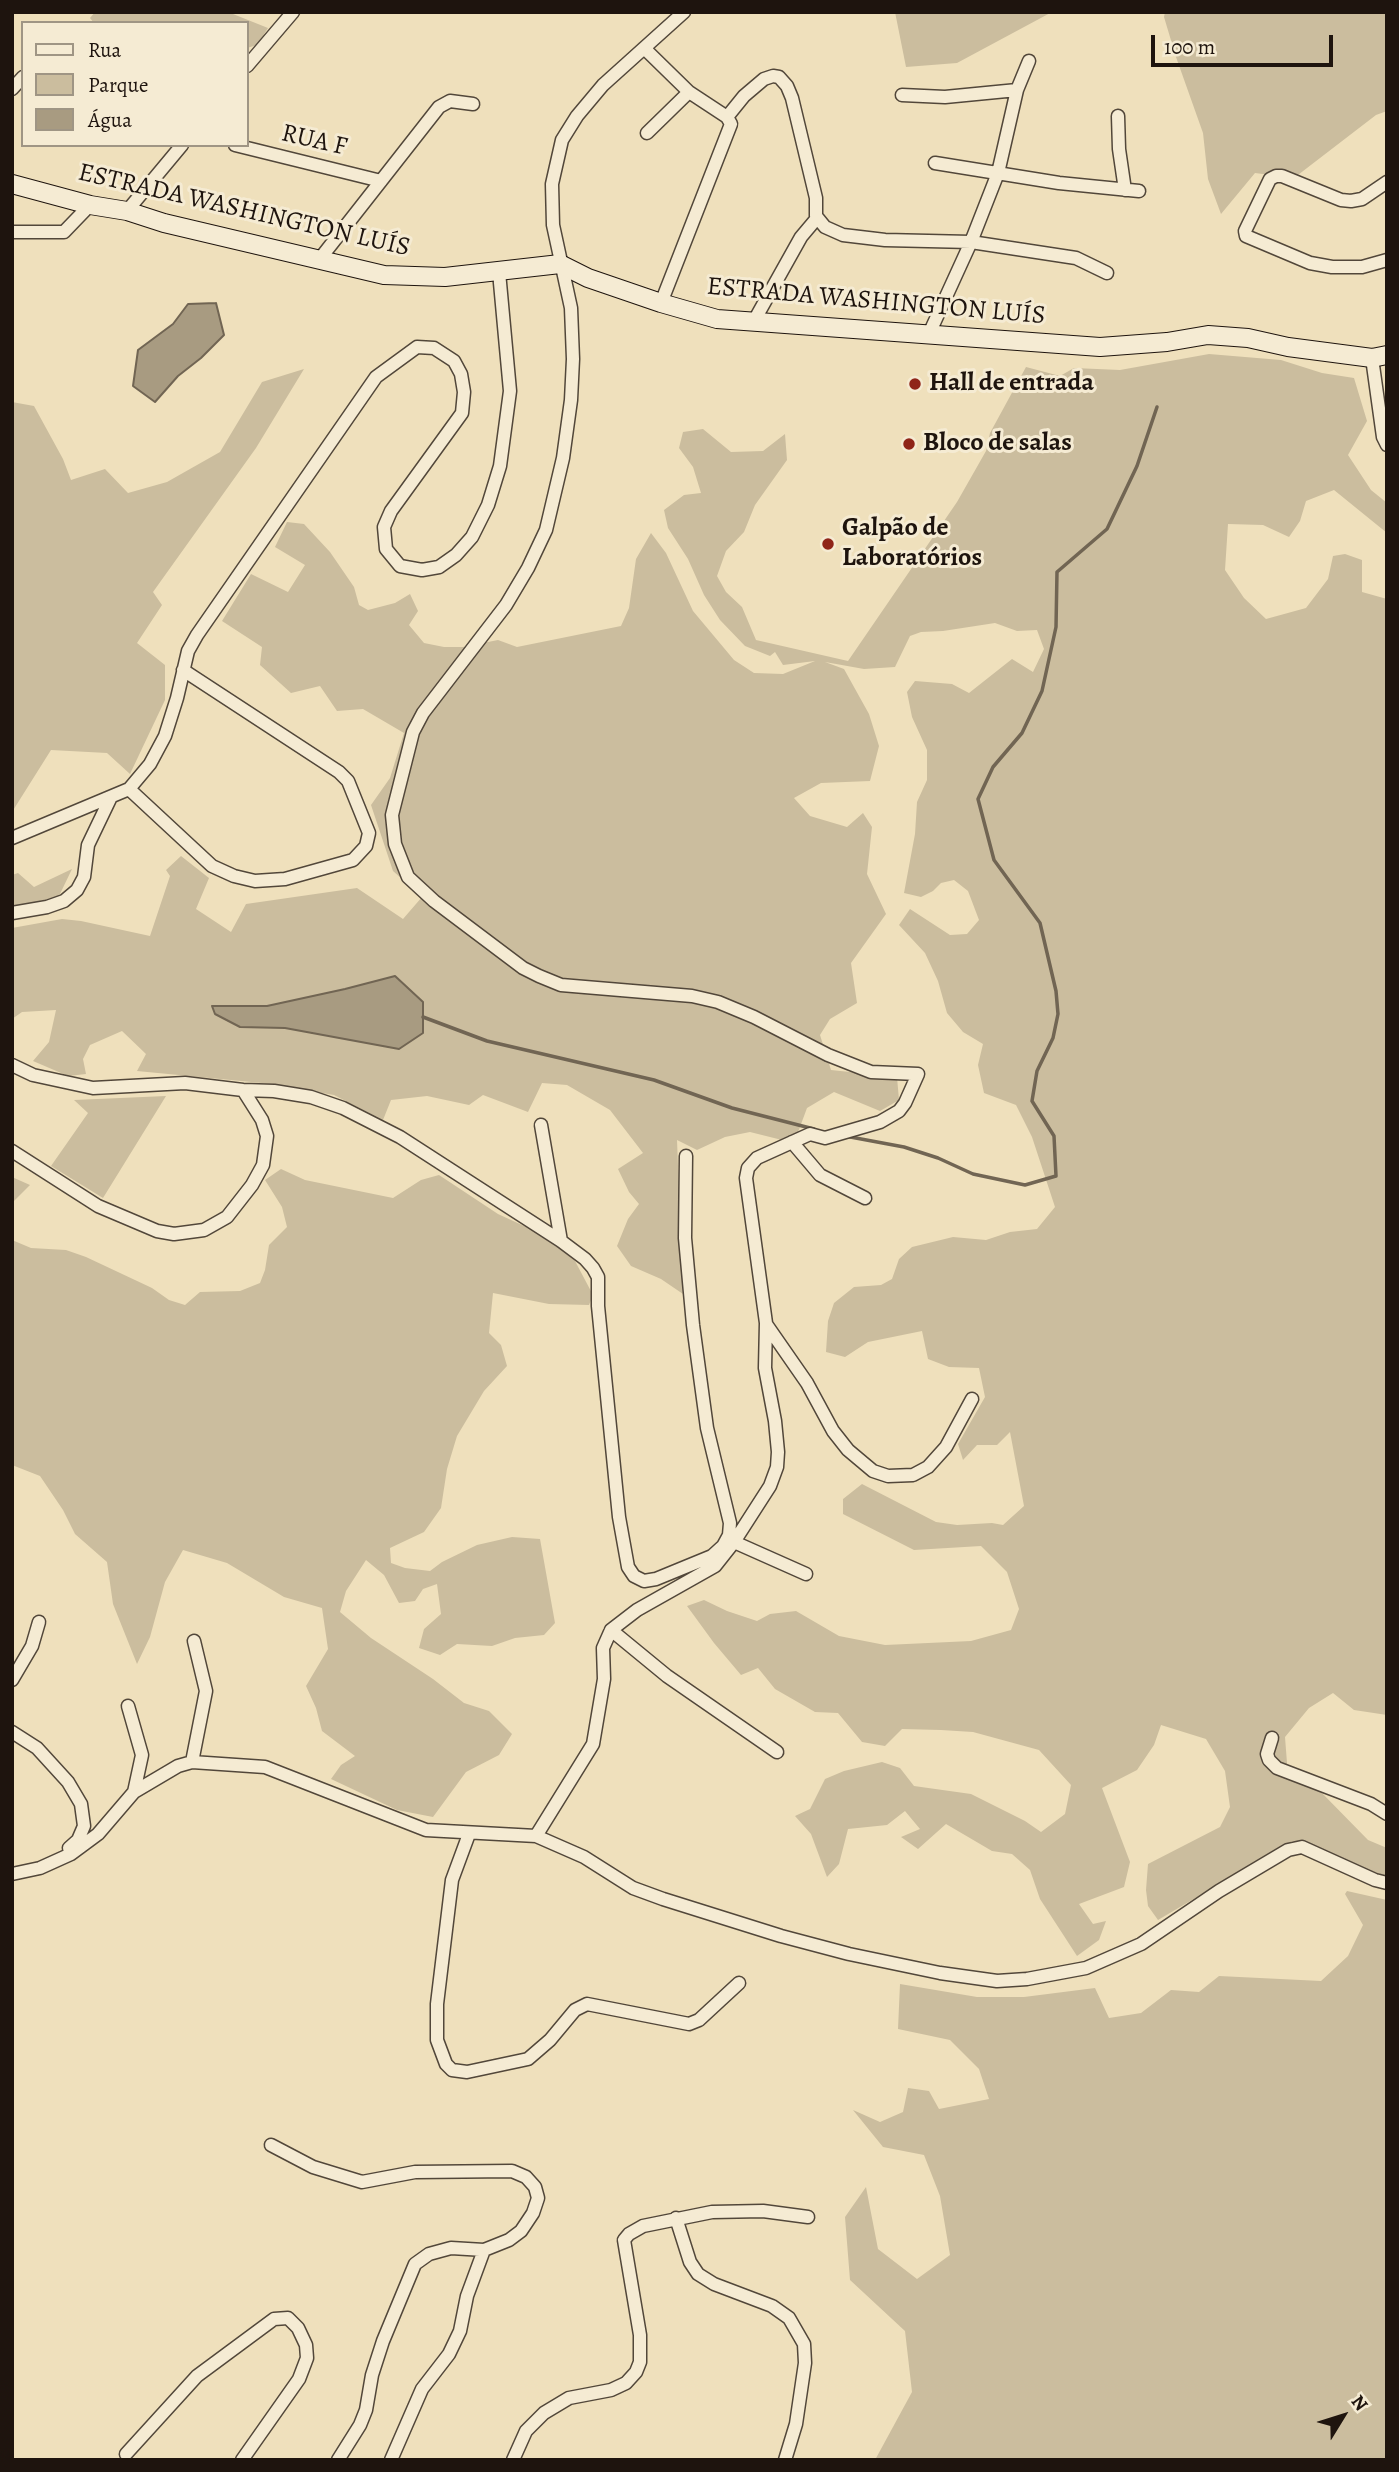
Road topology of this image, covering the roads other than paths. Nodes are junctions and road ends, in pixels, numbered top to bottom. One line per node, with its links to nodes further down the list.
1 (293, 12): 5 (street)
2 (684, 12): 3 (street)
3 (644, 48): 7 (street); 29 (street)
4 (1029, 61): 6 (street)
5 (248, 65)
6 (1017, 90): 8 (street); 16 (street)
7 (689, 92): 11 (street); 12 (street)
8 (902, 95)
9 (473, 104): 17 (street)
10 (1118, 116): 20 (street)
11 (727, 117): 24 (street); 32 (street)
12 (647, 132)
13 (180, 147): 23 (street)
14 (244, 147): 17 (street, RUA F)
15 (935, 163): 16 (street)
16 (998, 173): 20 (street); 26 (street)
17 (381, 181): 27 (street)
18 (1387, 182): 28 (street)
19 (12, 184): 22 (street, ESTRADA WASHINGTON LUÍS)
20 (1125, 190): 21 (street)
21 (1139, 191)
22 (90, 205): 23 (street, ESTRADA WASHINGTON LUÍS); 25 (street)
23 (127, 211): 27 (street, ESTRADA WASHINGTON LUÍS)
24 (817, 218): 26 (street); 33 (street)
25 (12, 232)
26 (971, 242): 31 (street); 34 (street)
27 (319, 260): 30 (street, ESTRADA WASHINGTON LUÍS)
28 (1387, 260)
29 (560, 264): 30 (street, ESTRADA WASHINGTON LUÍS); 32 (street, ESTRADA WASHINGTON LUÍS); 46 (street)
30 (499, 272): 38 (street)
31 (1107, 273)
32 (662, 303): 33 (street, ESTRADA WASHINGTON LUÍS)
33 (754, 321): 34 (street, ESTRADA WASHINGTON LUÍS)
34 (929, 334): 35 (street, ESTRADA WASHINGTON LUÍS)
35 (1379, 357): 36 (street, ESTRADA WASHINGTON LUÍS)
36 (1383, 407): 37 (street, ESTRADA WASHINGTON LUÍS)
37 (1387, 445)
38 (183, 670): 39 (street); 39 (street)
39 (129, 789): 40 (street)
40 (111, 797): 41 (street); 42 (street)
41 (12, 838)
42 (12, 913)
43 (12, 1065): 44 (street)
44 (243, 1090): 47 (street); 50 (street)
45 (541, 1125): 50 (street)
46 (792, 1142): 49 (street); 51 (street)
47 (12, 1151)
48 (686, 1156): 50 (street)
49 (865, 1198)
50 (561, 1241)
51 (766, 1323): 52 (street); 53 (street)
52 (972, 1399)
53 (734, 1542): 54 (street); 56 (street)
54 (806, 1574)
55 (39, 1622): 58 (street)
56 (611, 1630): 62 (street); 67 (street)
57 (194, 1641): 63 (street)
58 (12, 1680)
59 (128, 1706): 64 (street)
60 (12, 1732): 68 (street)
61 (1272, 1738): 65 (street)
62 (777, 1752)
63 (192, 1762): 64 (street); 66 (street)
64 (134, 1792): 68 (street)
65 (1387, 1814)
66 (469, 1833): 67 (street); 70 (street)
67 (536, 1836): 69 (street)
68 (15, 1873)
69 (1387, 1883)
70 (739, 1983)
71 (271, 2145): 74 (street)
72 (808, 2217): 73 (street)
73 (676, 2218): 79 (street); 80 (street)
74 (484, 2250): 77 (street); 78 (street)
75 (126, 2454): 76 (street)
76 (242, 2460)
77 (338, 2460)
78 (391, 2460)
79 (513, 2460)
80 (785, 2460)

